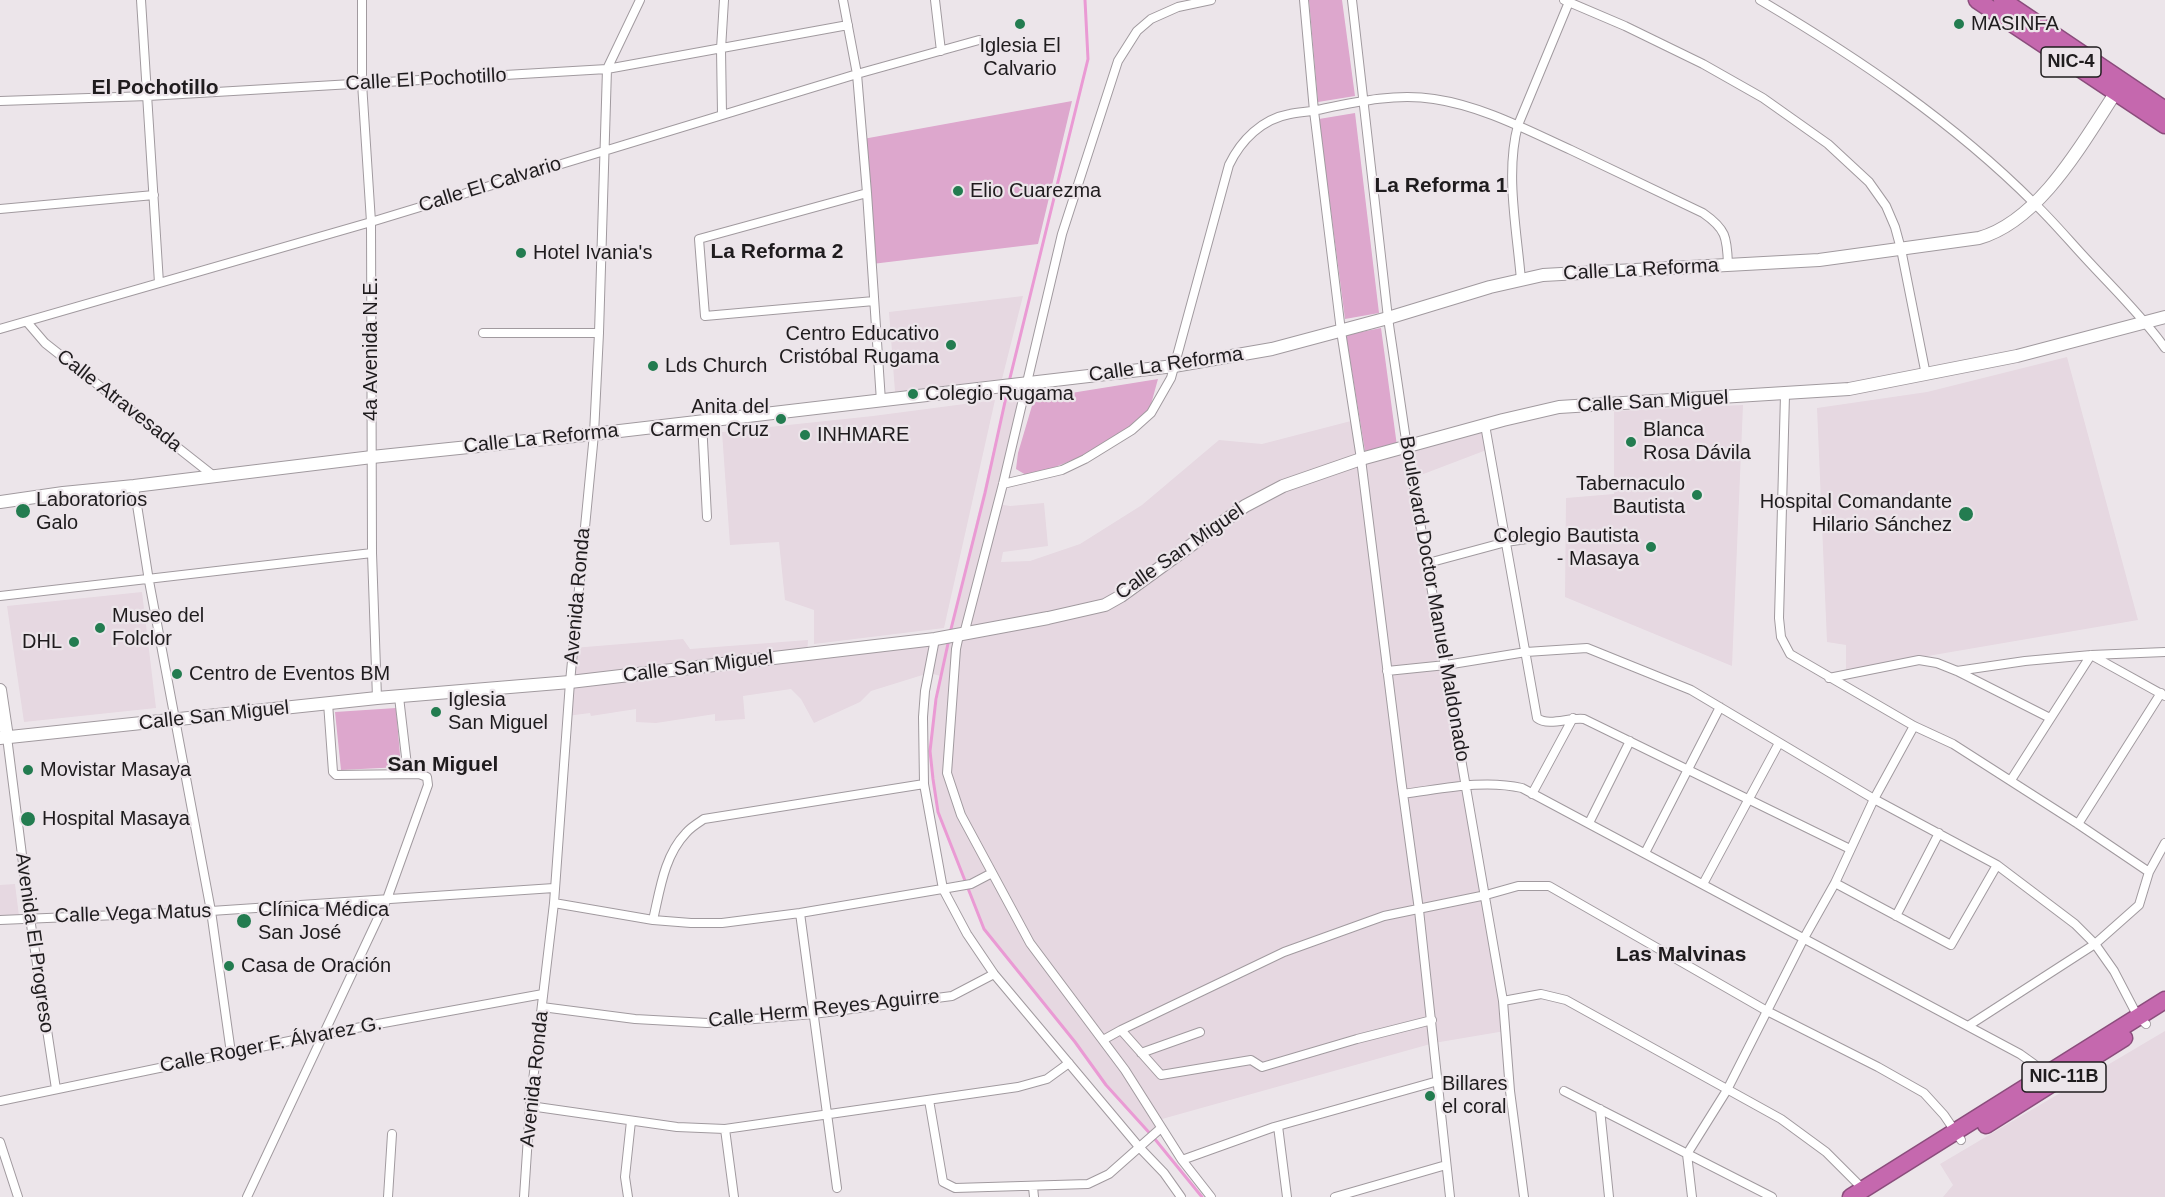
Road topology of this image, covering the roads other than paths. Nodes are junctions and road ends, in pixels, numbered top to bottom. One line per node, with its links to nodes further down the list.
1 (141, 0): 22 (street)
2 (363, 0): 20 (street, 4a Avenida N.E.)
3 (640, 0): 18 (street, Avenida Ronda)
4 (724, 0): 16 (street)
5 (843, 0): 14 (street)
6 (935, 0): 17 (street)
7 (1211, 0): 52 (street)
8 (1304, 0): 26 (street)
9 (1352, 0): 23 (street, Boulevard Doctor Manuel Maldonado)
10 (1760, 0): 33 (street)
11 (1977, 0): 21 (highway, NIC-4)
12 (2002, 0): 25 (highway, NIC-4)
13 (1567, 1): 28 (street); 36 (street)
14 (848, 25): 16 (street, Calle El Pochotillo); 19 (street)
15 (980, 40): 17 (street, Calle El Calvario)
16 (721, 49): 18 (street, Calle El Pochotillo); 27 (street)
17 (941, 51): 19 (street, Calle El Calvario)
18 (607, 69): 20 (street, Calle El Pochotillo); 30 (street, Avenida Ronda)
19 (857, 74): 27 (street, Calle El Calvario); 31 (street)
20 (362, 83): 22 (street, Calle El Pochotillo); 35 (street, 4a Avenida N.E.)
21 (2116, 92): 29 (highway, NIC-4); 33 (street, Calle La Reforma)
22 (148, 96): 24 (street, Calle El Pochotillo); 32 (street)
23 (1363, 100): 26 (street); 28 (street); 42 (street, Boulevard Doctor Manuel Maldonado)
24 (0, 101)
25 (2165, 110)
26 (1314, 111): 46 (street); 50 (street)
27 (723, 114): 30 (street, Calle El Calvario)
28 (1518, 125): 37 (street); 38 (street)
29 (2165, 125)
30 (603, 150): 35 (street, Calle El Calvario); 48 (street, Avenida Ronda)
31 (867, 193): 40 (street); 40 (street)
32 (154, 195): 34 (street); 39 (street)
33 (2034, 202): 36 (street, Calle La Reforma); 43 (street)
34 (0, 209)
35 (371, 222): 39 (street, Calle El Calvario); 59 (street, 4a Avenida N.E.)
36 (1901, 249): 37 (street, Calle La Reforma); 51 (street)
37 (1728, 264): 38 (street, Calle La Reforma)
38 (1521, 280): 42 (street, Calle La Reforma)
39 (159, 284): 44 (street, Calle El Calvario)
40 (874, 301): 54 (street)
41 (2165, 317): 43 (street, Calle San Miguel)
42 (1388, 318): 46 (street, Calle La Reforma); 58 (street, Boulevard Doctor Manuel Maldonado)
43 (2144, 321): 49 (street); 51 (street, Calle San Miguel)
44 (27, 322): 45 (street, Calle El Calvario); 61 (street, Calle Atravesada)
45 (0, 329)
46 (1341, 331): 50 (street, Calle La Reforma); 60 (street)
47 (483, 333): 48 (street)
48 (599, 333): 57 (street, Avenida Ronda)
49 (2165, 348)
50 (1174, 366): 52 (street, Calle La Reforma); 62 (street)
51 (1926, 375): 53 (street, Calle San Miguel)
52 (1024, 385): 54 (street, Calle La Reforma); 62 (street)
53 (1785, 394): 56 (street, Calle San Miguel); 80 (street)
54 (881, 401): 55 (street, Calle La Reforma)
55 (702, 422): 57 (street, Calle La Reforma); 65 (street)
56 (1485, 425): 58 (street, Calle San Miguel); 67 (street)
57 (594, 434): 59 (street, Calle La Reforma); 81 (street, Avenida Ronda)
58 (1407, 447): 60 (street, Calle San Miguel); 69 (street, Boulevard Doctor Manuel Maldonado)
59 (372, 457): 61 (street, Calle La Reforma); 68 (street, 4a Avenida N.E.)
60 (1361, 459): 72 (street, Calle San Miguel); 78 (street)
61 (215, 477): 63 (street, Calle La Reforma)
62 (1003, 484): 72 (street)
63 (134, 486): 64 (street, Calle La Reforma); 70 (street)
64 (0, 502)
65 (707, 517)
66 (1546, 536): 67 (street)
67 (1506, 542): 69 (street); 74 (street)
68 (372, 554): 70 (street); 85 (street, 4a Avenida N.E.)
69 (1428, 563): 77 (street, Boulevard Doctor Manuel Maldonado)
70 (149, 580): 71 (street); 90 (street)
71 (0, 596)
72 (959, 635): 73 (street, Calle San Miguel); 112 (street)
73 (937, 638): 81 (street, Calle San Miguel); 98 (street)
74 (1526, 652): 77 (street); 87 (street); 88 (street)
75 (2165, 652): 76 (street)
76 (2091, 655): 79 (street); 83 (street); 89 (street)
77 (1446, 665): 78 (street); 99 (street, Boulevard Doctor Manuel Maldonado)
78 (1387, 671): 100 (street)
79 (1957, 671): 80 (street); 89 (street)
80 (1829, 678): 91 (street)
81 (570, 682): 84 (street, Calle San Miguel); 115 (street, Avenida Ronda)
82 (0, 690): 92 (street, Avenida El Progreso)
83 (2163, 694): 105 (street)
84 (399, 697): 85 (street, Calle San Miguel); 96 (street)
85 (377, 698): 86 (street, Calle San Miguel)
86 (328, 703): 90 (street, Calle San Miguel); 96 (street)
87 (1720, 707): 94 (street); 95 (street)
88 (1573, 718): 93 (street); 101 (street)
89 (2050, 718): 97 (street)
90 (176, 721): 92 (street, Calle San Miguel); 121 (street)
91 (1914, 726): 97 (street); 102 (street)
92 (3, 738): 124 (street, Avenida El Progreso)
93 (1630, 741): 95 (street); 104 (street)
94 (1779, 743): 102 (street); 103 (street)
95 (1688, 770): 103 (street); 109 (street)
96 (408, 774): 118 (street)
97 (2011, 780): 105 (street)
98 (924, 784): 116 (street); 126 (street)
99 (1467, 785): 100 (street); 101 (street); 117 (street, Boulevard Doctor Manuel Maldonado)
100 (1403, 794): 120 (street)
101 (1532, 794): 104 (street)
102 (1874, 799): 106 (street); 108 (street)
103 (1748, 800): 108 (street); 114 (street)
104 (1589, 823): 109 (street)
105 (2079, 824): 111 (street)
106 (1939, 833): 110 (street); 123 (street)
107 (2165, 843): 111 (street)
108 (1850, 849): 113 (street)
109 (1645, 853): 114 (street)
110 (1997, 865): 123 (street); 128 (street)
111 (2149, 872): 128 (street)
112 (990, 874): 116 (street); 143 (street)
113 (1835, 883): 123 (street); 127 (street)
114 (1703, 884): 127 (street)
115 (554, 888): 118 (street, Calle Vega Matus); 119 (street, Avenida Ronda)
116 (946, 889): 122 (street); 129 (street)
117 (1486, 895): 120 (street); 132 (street, Boulevard Doctor Manuel Maldonado); 134 (street)
118 (387, 899): 121 (street, Calle Vega Matus); 142 (street)
119 (554, 903): 126 (street); 130 (street, Avenida Ronda)
120 (1419, 910): 137 (street); 140 (street)
121 (211, 911): 124 (street, Calle Vega Matus); 144 (street)
122 (800, 913): 126 (street); 136 (street)
123 (1896, 915)
124 (30, 918): 125 (street, Calle Vega Matus); 149 (street, Avenida El Progreso)
125 (0, 920)
126 (653, 920)
127 (1804, 938): 134 (street); 139 (street)
128 (2095, 944): 138 (street); 139 (street)
129 (994, 974): 136 (street, Calle Herm Reyes Aguirre); 146 (street)
130 (543, 994): 133 (street, Avenida Ronda); 142 (street, Calle Roger F. Álvarez G.)
131 (2165, 1000): 138 (highway, NIC-11B)
132 (1503, 1001): 150 (street); 183 (street, Boulevard Doctor Manuel Maldonado)
133 (542, 1007): 136 (street, Calle Herm Reyes Aguirre); 154 (street, Avenida Ronda)
134 (1767, 1011): 150 (street); 162 (street)
135 (2165, 1011): 138 (highway, NIC-11B)
136 (813, 1014): 156 (street)
137 (1432, 1020): 145 (street); 148 (street)
138 (2142, 1020): 147 (highway, NIC-11B); 162 (highway, NIC-11B)
139 (1968, 1026): 147 (street)
140 (1121, 1030): 143 (street); 145 (street)
141 (1200, 1032): 145 (street)
142 (323, 1034): 144 (street, Calle Roger F. Álvarez G.); 172 (street)
143 (1103, 1040): 160 (street)
144 (231, 1053): 149 (street, Calle Roger F. Álvarez G.)
145 (1141, 1053)
146 (1069, 1063): 152 (street); 164 (street)
147 (2042, 1076): 162 (highway, NIC-11B)
148 (1438, 1081): 158 (street); 167 (street)
149 (56, 1089): 153 (street, Calle Roger F. Álvarez G.)
150 (1727, 1090): 165 (street); 170 (street)
151 (1564, 1091): 155 (street)
152 (929, 1100): 156 (street); 168 (street)
153 (0, 1101)
154 (530, 1106): 157 (street); 174 (street, Avenida Ronda)
155 (1600, 1109): 165 (street); 184 (street)
156 (827, 1115): 159 (street); 169 (street)
157 (631, 1120): 159 (street); 175 (street)
158 (1278, 1126): 166 (street); 180 (street)
159 (725, 1129): 176 (street)
160 (1159, 1130): 164 (street); 166 (street)
161 (392, 1134): 173 (street)
162 (1959, 1135): 170 (highway, NIC-11B)
163 (0, 1142): 171 (street)
164 (1140, 1148): 168 (street); 178 (street)
165 (1687, 1154): 185 (street); 186 (street)
166 (1182, 1160): 179 (street)
167 (1446, 1165): 181 (street); 182 (street)
168 (1033, 1187): 177 (street)
169 (837, 1188)
170 (1861, 1194)
171 (18, 1197)
172 (247, 1197)
173 (388, 1197)
174 (524, 1197)
175 (628, 1197)
176 (734, 1197)
177 (1034, 1197)
178 (1181, 1197)
179 (1211, 1197)
180 (1287, 1197)
181 (1335, 1197)
182 (1450, 1197)
183 (1524, 1197)
184 (1609, 1197)
185 (1692, 1197)
186 (1772, 1197)

